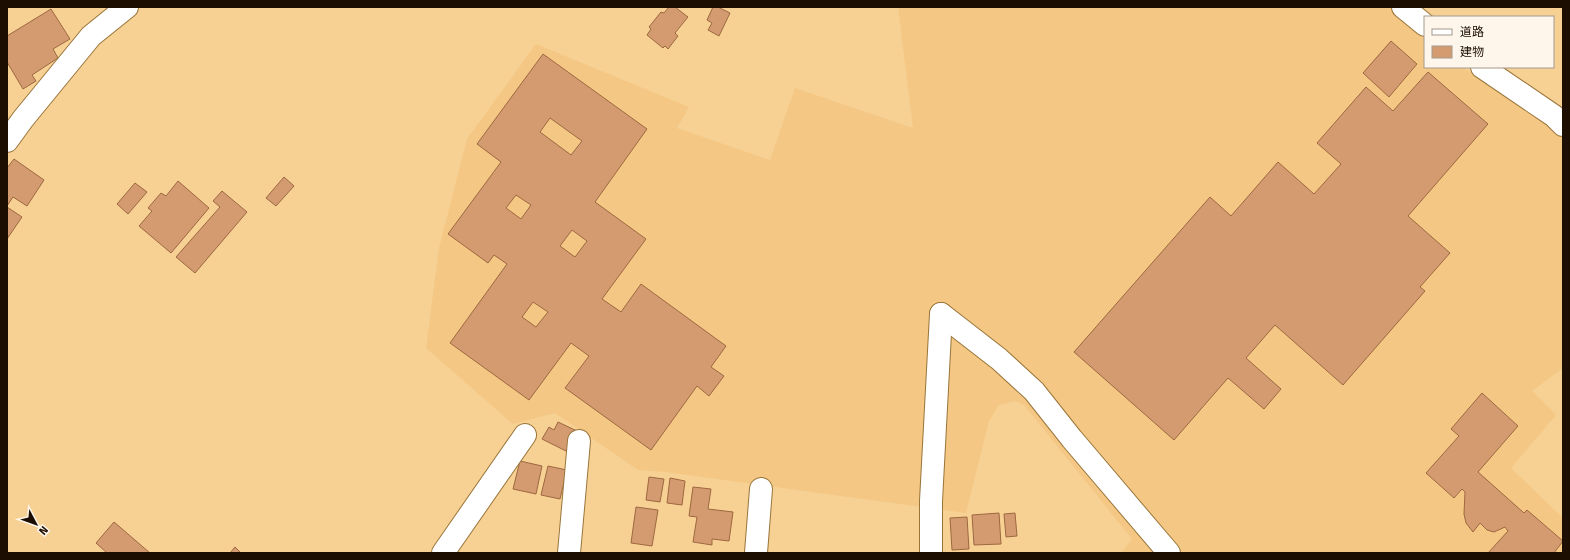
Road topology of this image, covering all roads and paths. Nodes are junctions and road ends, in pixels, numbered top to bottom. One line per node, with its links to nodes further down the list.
1 (127, 7): 6 (street)
2 (1403, 7): 3 (street)
3 (1424, 24)
4 (1483, 68): 5 (street)
5 (1563, 125)
6 (7, 141)
7 (525, 435): 10 (street)
8 (579, 441): 11 (street)
9 (761, 489): 12 (street)
10 (443, 553)
11 (569, 553)
12 (756, 553)
13 (931, 553): 14 (street)
14 (1168, 553)

